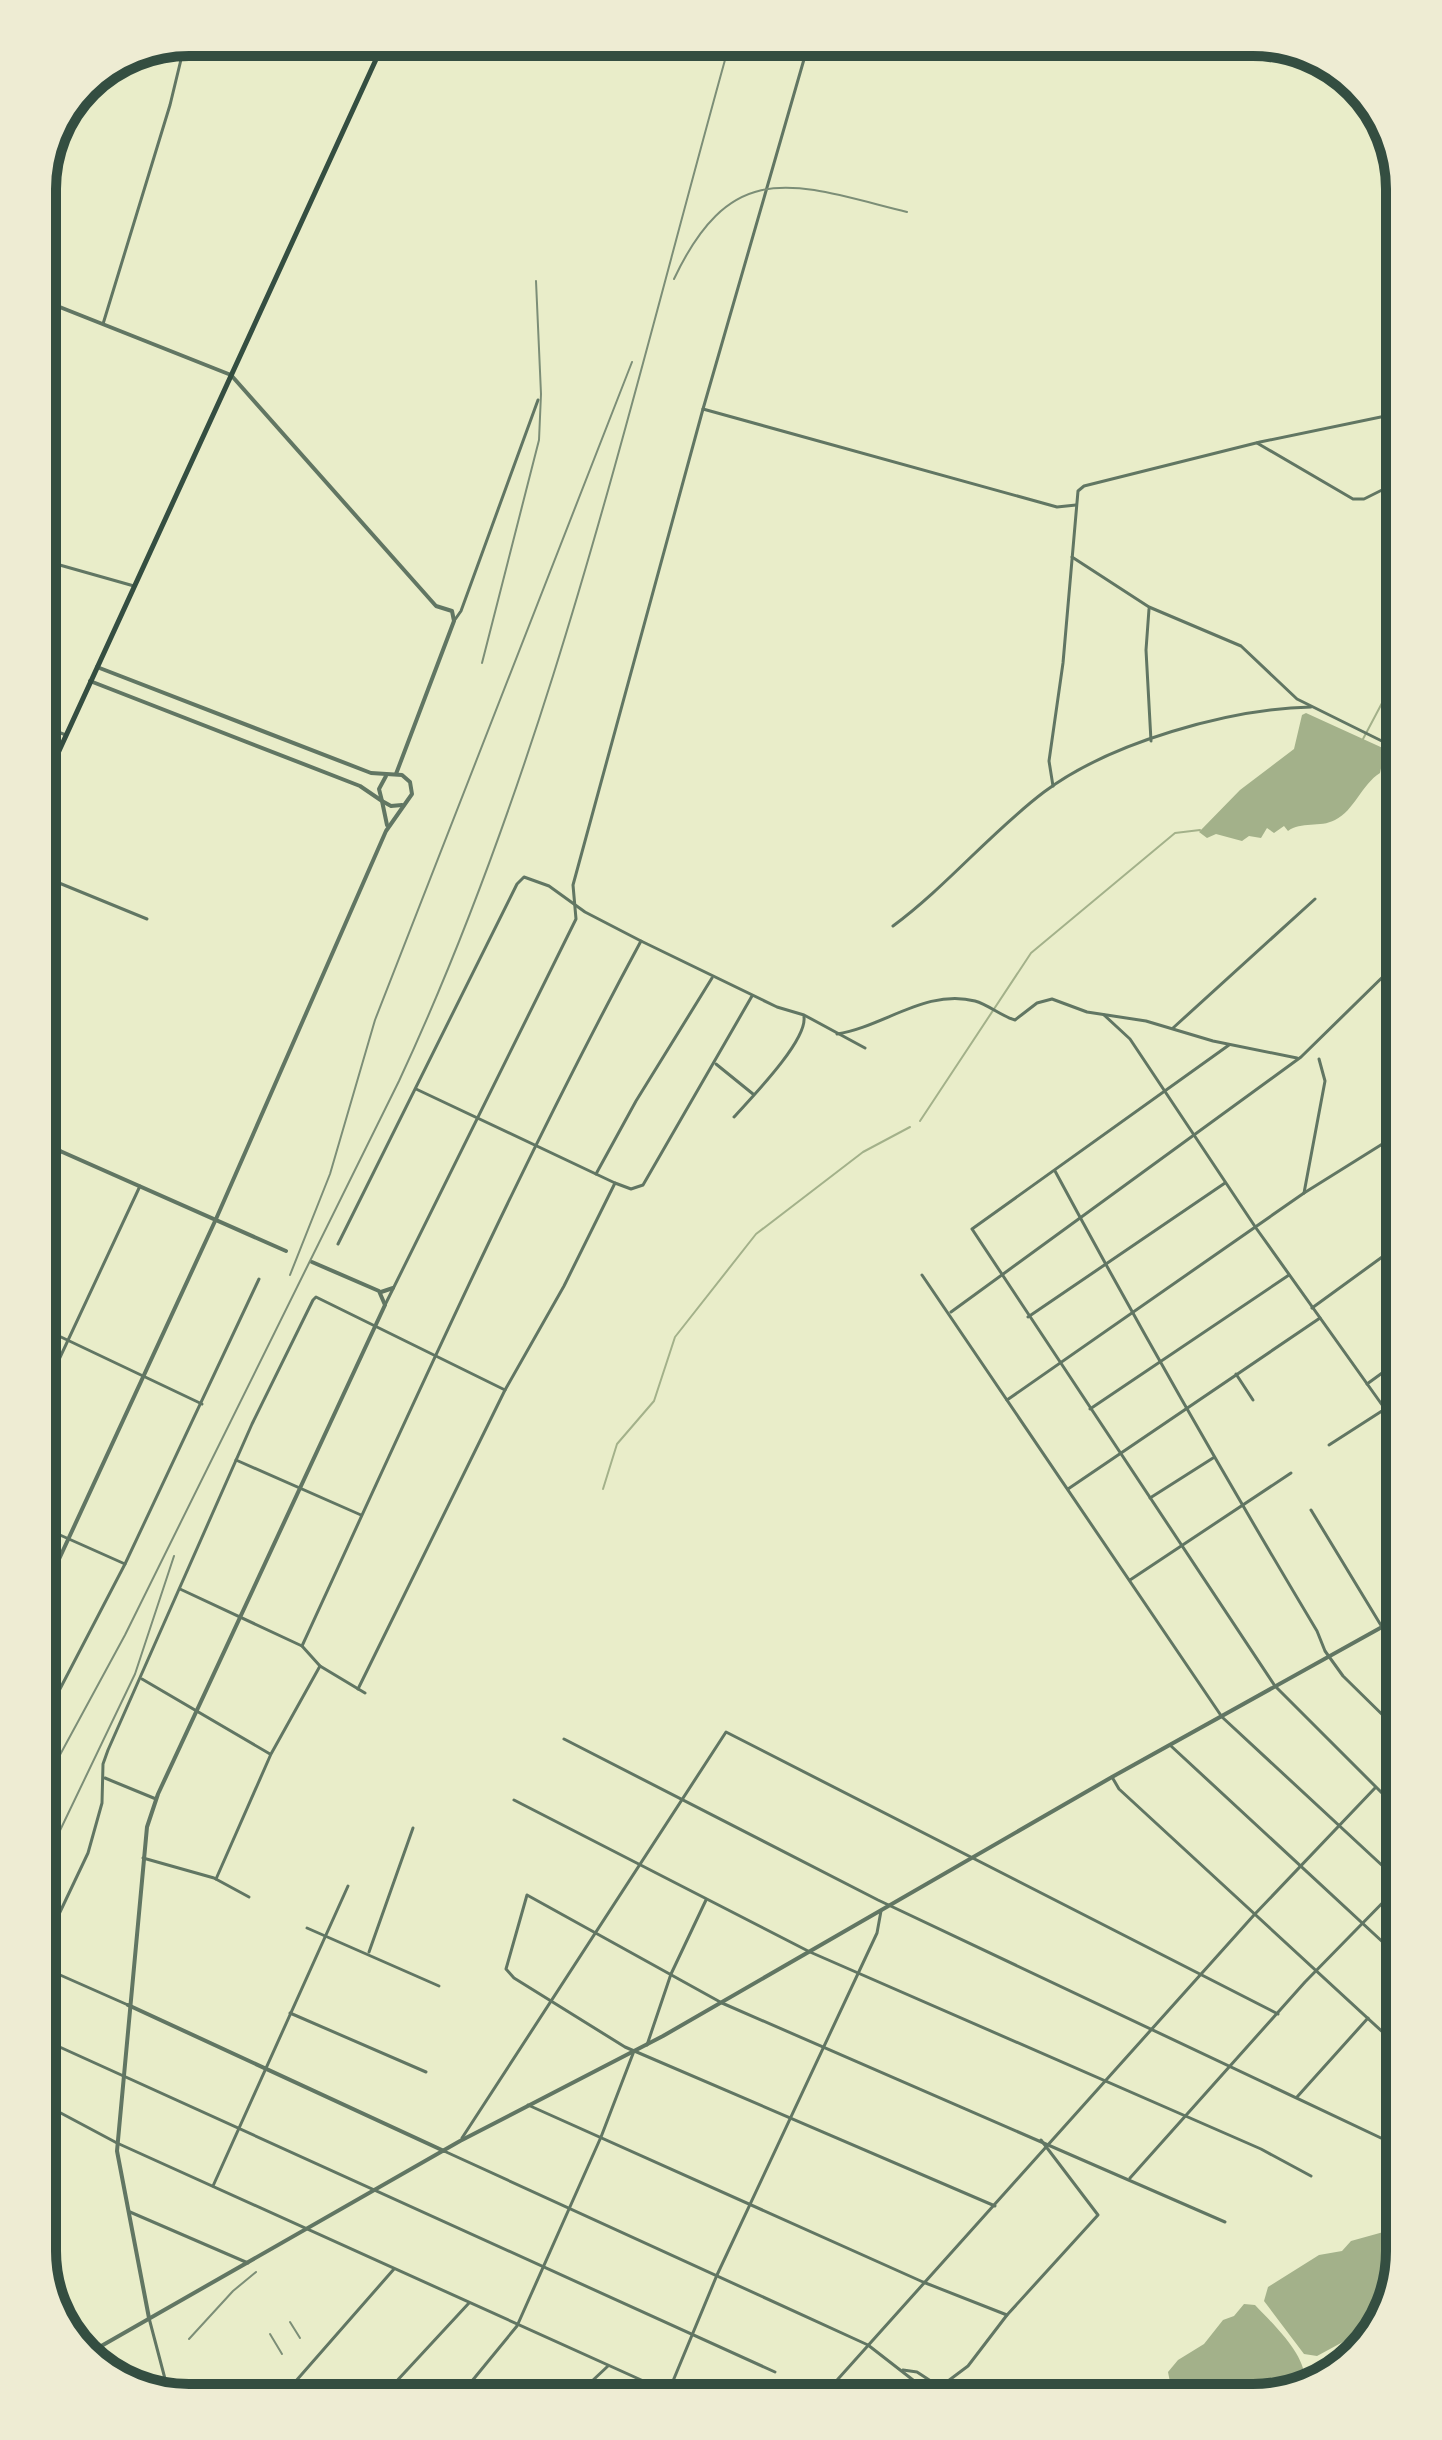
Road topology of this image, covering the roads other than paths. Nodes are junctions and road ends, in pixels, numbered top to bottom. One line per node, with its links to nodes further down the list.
1 (182, 56): 5 (street)
2 (378, 56): 6 (main road)
3 (805, 56): 8 (street)
4 (56, 306): 5 (street)
5 (103, 324): 6 (street)
6 (231, 375): 15 (main road); 17 (street)
7 (538, 400): 17 (street)
8 (703, 409): 12 (street); 34 (street)
9 (1386, 416): 10 (street)
10 (1257, 443): 11 (street); 12 (street)
11 (1386, 488)
12 (1076, 505): 13 (street)
13 (1071, 556): 16 (street); 28 (street)
14 (56, 564): 15 (street)
15 (134, 586): 18 (main road)
16 (1149, 607): 20 (street); 23 (street)
17 (454, 621): 26 (street)
18 (97, 667): 19 (main road); 27 (street)
19 (90, 681): 22 (main road); 29 (street)
20 (1311, 707): 23 (street); 24 (street)
21 (56, 731): 22 (street)
22 (66, 735): 25 (main road)
23 (1151, 741): 28 (street)
24 (1386, 743)
25 (56, 757)
26 (396, 774): 27 (street); 30 (street)
27 (386, 776): 29 (street)
28 (1053, 786): 36 (street)
29 (382, 801): 30 (street); 31 (street)
30 (406, 803): 31 (street)
31 (386, 831): 67 (street)
32 (56, 882): 35 (street)
33 (1315, 899): 43 (street)
34 (575, 903): 37 (street); 50 (street); 54 (street)
35 (147, 919)
36 (893, 926)
37 (641, 941): 39 (street); 57 (street)
38 (1386, 974): 47 (street)
39 (713, 977): 40 (street); 62 (street)
40 (752, 996): 41 (street); 49 (street)
41 (804, 1015): 44 (street); 52 (street)
42 (1104, 1015): 43 (street); 44 (street); 51 (street)
43 (1173, 1028): 45 (street)
44 (834, 1034): 46 (street)
45 (1229, 1045): 47 (street); 51 (street)
46 (865, 1048)
47 (1301, 1057): 55 (street)
48 (1319, 1059): 66 (street)
49 (716, 1064): 52 (street); 63 (street)
50 (415, 1089): 54 (street); 70 (street)
51 (1164, 1093): 55 (street); 61 (street)
52 (753, 1095): 53 (street)
53 (734, 1117)
54 (476, 1120): 57 (street); 79 (street)
55 (1194, 1137): 64 (street); 68 (street)
56 (1386, 1142): 66 (street)
57 (538, 1147): 62 (street); 90 (street)
58 (56, 1149): 59 (street)
59 (61, 1151): 60 (street); 65 (street)
60 (56, 1161)
61 (1055, 1171): 68 (street); 75 (street)
62 (596, 1174): 63 (street)
63 (615, 1183): 98 (street)
64 (1225, 1183): 69 (street); 74 (street)
65 (140, 1186): 67 (street); 89 (street)
66 (1304, 1193): 69 (street)
67 (216, 1219): 71 (street); 96 (street)
68 (1080, 1220): 74 (street); 75 (street)
69 (1256, 1228): 77 (street); 84 (street)
70 (338, 1244)
71 (286, 1251)
72 (1386, 1254): 82 (street)
73 (312, 1262): 80 (street)
74 (1105, 1267): 84 (street); 85 (street)
75 (1000, 1274): 83 (street); 85 (street)
76 (922, 1275): 83 (street)
77 (1289, 1275): 82 (street); 91 (street)
78 (259, 1279): 101 (street)
79 (393, 1288): 80 (street); 81 (street)
80 (379, 1291): 81 (street)
81 (385, 1305): 87 (street)
82 (1312, 1308): 86 (street)
83 (949, 1313): 99 (street)
84 (1132, 1313): 91 (street); 92 (street)
85 (1028, 1317): 92 (street)
86 (1320, 1318): 95 (street); 97 (street)
87 (376, 1325): 90 (street); 108 (street); 110 (street)
88 (56, 1334): 89 (street)
89 (68, 1340): 93 (street); 96 (street)
90 (436, 1355): 98 (street); 115 (street)
91 (1159, 1361): 102 (street); 103 (street)
92 (1059, 1364): 99 (street); 103 (street)
93 (56, 1366)
94 (1386, 1370): 97 (street)
95 (1236, 1374): 100 (street); 102 (street)
96 (144, 1376): 101 (street); 117 (street)
97 (1367, 1384): 104 (street)
98 (505, 1390): 131 (street)
99 (1007, 1400): 111 (street)
100 (1253, 1400)
101 (202, 1404): 119 (street)
102 (1186, 1407): 106 (street); 107 (street)
103 (1090, 1409): 106 (street)
104 (1385, 1409): 105 (street)
105 (1329, 1445)
106 (1119, 1453): 111 (street); 112 (street)
107 (1213, 1458): 112 (street); 113 (street)
108 (236, 1460): 110 (street); 122 (street)
109 (1291, 1473): 113 (street)
110 (302, 1489): 115 (street); 123 (street)
111 (1068, 1489): 121 (street)
112 (1150, 1498): 118 (street)
113 (1241, 1504): 118 (street); 127 (street)
114 (1311, 1510): 125 (street)
115 (362, 1515): 126 (street)
116 (56, 1533): 117 (street)
117 (68, 1539): 119 (street); 120 (street)
118 (1181, 1544): 121 (street); 130 (street)
119 (125, 1564): 133 (street)
120 (56, 1565)
121 (1130, 1580): 135 (street)
122 (180, 1589): 123 (street); 129 (street)
123 (243, 1618): 126 (street); 134 (street)
124 (1386, 1625): 125 (street)
125 (1382, 1627): 127 (street)
126 (302, 1646): 128 (street)
127 (1328, 1656): 130 (street); 136 (street)
128 (320, 1666): 131 (street); 139 (street)
129 (142, 1679): 134 (street); 141 (street)
130 (1275, 1686): 135 (street); 142 (street)
131 (358, 1689): 132 (street)
132 (365, 1693)
133 (56, 1697)
134 (199, 1711): 139 (street); 144 (street)
135 (1222, 1717): 138 (street); 147 (street)
136 (1386, 1717)
137 (564, 1739): 146 (street)
138 (1171, 1746): 140 (street); 151 (street)
139 (271, 1754): 154 (street)
140 (1112, 1777): 150 (street); 161 (street)
141 (105, 1778): 144 (street); 162 (street)
142 (1376, 1787): 143 (street); 147 (street)
143 (1386, 1797)
144 (156, 1799): 149 (street)
145 (514, 1800): 152 (street)
146 (683, 1800): 150 (street); 152 (street); 159 (street)
147 (1337, 1826): 151 (street); 153 (street)
148 (413, 1828): 169 (street)
149 (143, 1858): 154 (street); 178 (street)
150 (971, 1859): 159 (street); 174 (street)
151 (1301, 1865): 161 (street); 163 (street)
152 (640, 1866): 158 (street); 165 (street)
153 (1386, 1870)
154 (216, 1879): 156 (street)
155 (348, 1886): 166 (street)
156 (249, 1897)
157 (1386, 1898): 163 (street)
158 (707, 1899): 168 (street); 173 (street)
159 (891, 1905): 160 (street); 182 (street)
160 (881, 1911): 168 (street); 172 (street)
161 (1254, 1915): 170 (street); 174 (street)
162 (56, 1920)
163 (1362, 1923): 167 (street); 170 (street)
164 (307, 1928): 166 (street)
165 (597, 1932): 173 (street); 176 (street); 176 (street)
166 (325, 1937): 169 (street); 179 (street)
167 (1386, 1945)
168 (810, 1952): 172 (street); 177 (street)
169 (368, 1953): 175 (street)
170 (1317, 1970): 180 (street); 181 (street)
171 (56, 1973): 178 (street)
172 (859, 1973): 186 (street); 192 (street)
173 (671, 1974): 177 (street); 185 (street)
174 (1201, 1975): 180 (street); 182 (street)
175 (439, 1986)
176 (551, 2001): 187 (street); 202 (street)
177 (722, 2003): 185 (street); 186 (street)
178 (128, 2005): 189 (street); 191 (street)
179 (290, 2013): 189 (street); 190 (street)
180 (1278, 2014): 188 (street)
181 (1368, 2018): 183 (street); 193 (street)
182 (1153, 2029): 188 (street); 192 (street)
183 (1386, 2035)
184 (56, 2045): 191 (street)
185 (647, 2045): 187 (street)
186 (824, 2047): 196 (street); 200 (street)
187 (634, 2051): 194 (street); 196 (street); 199 (street)
188 (1233, 2066): 193 (street); 197 (street)
189 (265, 2068): 198 (street); 206 (street)
190 (426, 2072)
191 (125, 2077): 198 (street); 203 (street)
192 (1106, 2082): 197 (street); 204 (street)
193 (1297, 2097): 201 (street)
194 (528, 2105): 199 (street); 202 (street)
195 (56, 2110): 203 (street)
196 (792, 2117): 211 (street); 212 (street)
197 (1186, 2117): 207 (street); 208 (street)
198 (239, 2129): 209 (street); 210 (street)
199 (601, 2137): 211 (street); 213 (street)
200 (1041, 2140): 204 (street); 205 (street)
201 (1386, 2140)
202 (460, 2141): 206 (street)
203 (117, 2143): 209 (street); 214 (street)
204 (1052, 2143): 205 (street); 208 (street)
205 (1046, 2150): 212 (street); 223 (street)
206 (444, 2151): 210 (street); 213 (street)
207 (1311, 2176)
208 (1130, 2178): 215 (street)
209 (213, 2186): 216 (street)
210 (374, 2191): 216 (street); 219 (street)
211 (752, 2205): 220 (street); 221 (street)
212 (995, 2206): 221 (street)
213 (569, 2208): 219 (street); 220 (street)
214 (127, 2210): 217 (street); 224 (street)
215 (1225, 2222)
216 (308, 2228): 217 (street); 218 (street)
217 (248, 2263): 224 (street)
218 (394, 2269): 222 (street); 234 (street)
219 (542, 2269): 225 (street); 226 (street)
220 (717, 2275): 226 (street); 227 (street)
221 (923, 2282): 223 (street); 227 (street)
222 (469, 2303): 225 (street); 235 (street)
223 (1007, 2315): 242 (street)
224 (149, 2318): 228 (street); 233 (street)
225 (517, 2326): 229 (street); 236 (street)
226 (690, 2335): 231 (street); 239 (street)
227 (868, 2345): 230 (street); 240 (street)
228 (98, 2348)
229 (608, 2366): 237 (street); 238 (street)
230 (901, 2370): 232 (street); 241 (street)
231 (775, 2372)
232 (913, 2380)
233 (166, 2381)
234 (293, 2384)
235 (394, 2384)
236 (469, 2384)
237 (589, 2384)
238 (648, 2384)
239 (671, 2384)
240 (833, 2384)
241 (935, 2384)
242 (944, 2384)

